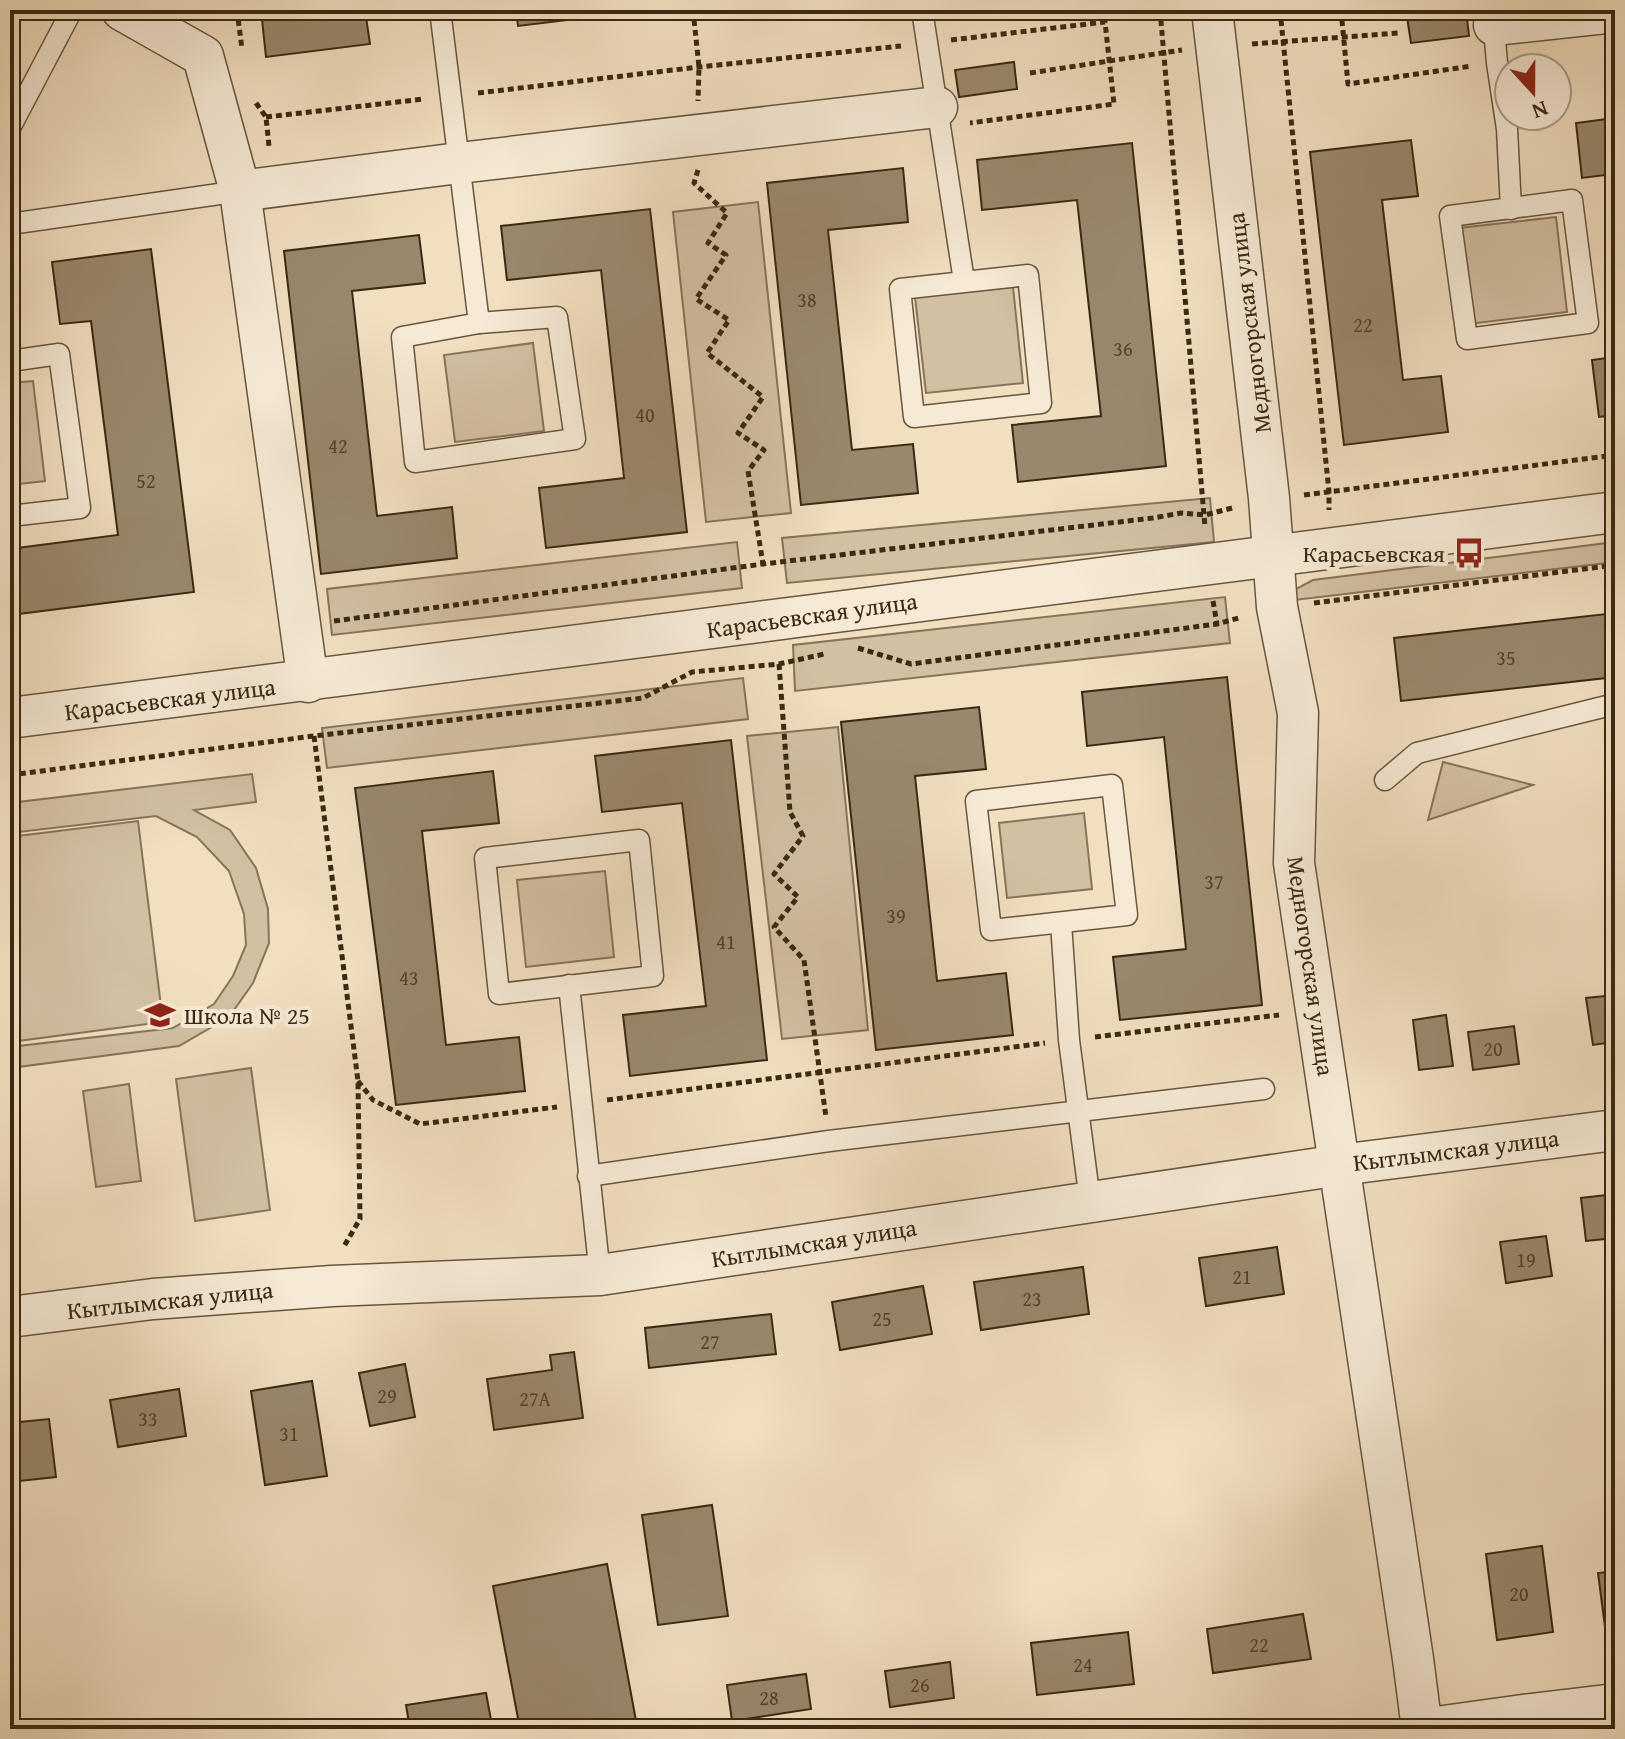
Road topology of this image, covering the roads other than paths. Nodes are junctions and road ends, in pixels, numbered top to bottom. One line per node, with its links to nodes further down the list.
1 (72, 10): 9 (lane)
2 (122, 10): 11 (street)
3 (440, 10): 10 (lane)
4 (922, 10): 8 (lane)
5 (1212, 10): 19 (street, Медногорская улица)
6 (1615, 12): 7 (street)
7 (1493, 17): 12 (lane)
8 (937, 107): 10 (street); 14 (lane)
9 (10, 128)
10 (459, 163): 11 (street); 15 (lane)
11 (240, 191): 13 (lane); 20 (street)
12 (1511, 209): 12 (lane)
13 (10, 224)
14 (964, 281): 14 (lane)
15 (479, 323): 15 (lane)
16 (10, 361): 18 (lane)
17 (1615, 512): 19 (street, Карасьевская улица)
18 (10, 516)
19 (1273, 554): 20 (street, Карасьевская улица); 29 (street, Медногорская улица)
20 (308, 682): 22 (street, Карасьевская улица)
21 (1615, 704): 23 (lane)
22 (10, 718)
23 (1385, 780)
24 (1061, 923): 24 (lane); 27 (lane)
25 (569, 985): 25 (lane); 30 (lane)
26 (1264, 1089): 27 (lane)
27 (1079, 1110): 30 (lane); 31 (lane)
28 (1615, 1130): 29 (street, Кытлымская улица)
29 (1340, 1165): 31 (street, Кытлымская улица); 35 (street, Медногорская улица)
30 (588, 1176): 32 (lane)
31 (1090, 1201): 32 (street, Кытлымская улица)
32 (600, 1275): 33 (street, Кытлымская улица)
33 (10, 1317)
34 (1615, 1704): 35 (street)
35 (1422, 1729)

